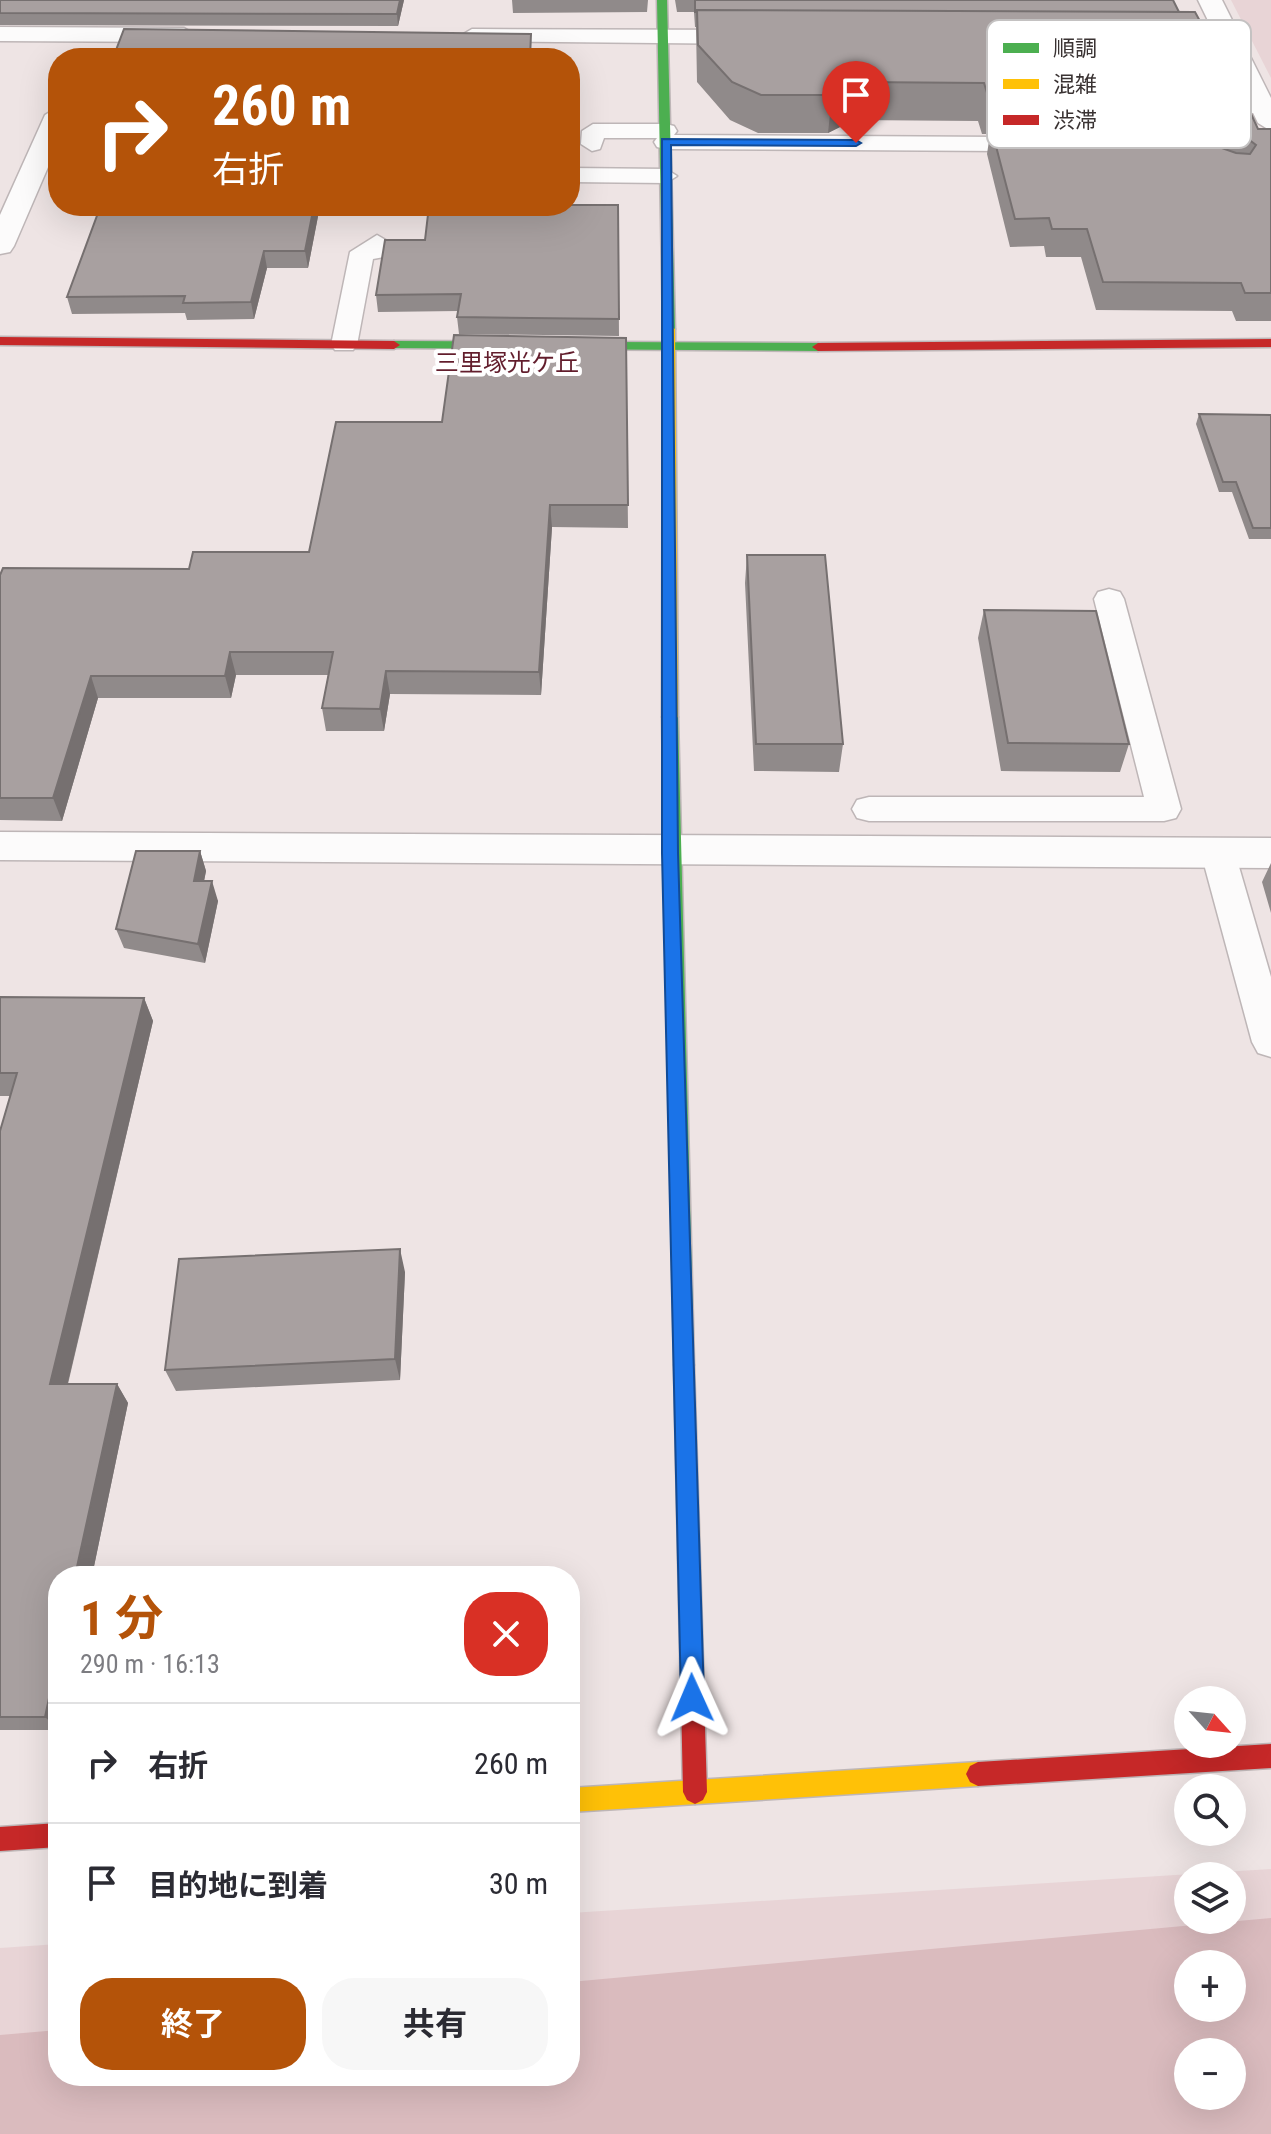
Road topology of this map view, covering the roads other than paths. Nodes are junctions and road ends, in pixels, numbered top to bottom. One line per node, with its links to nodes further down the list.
1 (662, 0): 9 (street)
2 (1210, 0): 4 (street)
3 (104, 11): 6 (street)
4 (1220, 20)
5 (0, 34): 6 (street)
6 (94, 34): 7 (street); 11 (street)
7 (215, 35)
8 (446, 36): 9 (street)
9 (663, 37): 10 (street); 14 (street)
10 (781, 37)
11 (88, 48)
12 (1251, 83): 13 (street)
13 (1267, 116)
14 (666, 136): 16 (lane); 17 (lane); 21 (street)
15 (48, 138): 23 (street)
16 (987, 143)
17 (592, 144)
18 (1014, 148): 19 (lane)
19 (1213, 161)
20 (580, 175): 21 (lane)
21 (666, 176): 27 (street)
22 (377, 242): 26 (lane)
23 (0, 246)
24 (0, 341): 26 (street)
25 (1271, 343): 27 (street)
26 (344, 345): 27 (street)
27 (669, 348): 31 (street)
28 (1109, 599): 29 (lane)
29 (869, 809)
30 (0, 846): 31 (street)
31 (670, 853): 32 (street); 36 (street)
32 (1218, 853): 33 (street); 34 (lane)
33 (1271, 853)
34 (1271, 1042)
35 (1271, 1756): 36 (street)
36 (695, 1792): 37 (street)
37 (580, 1799)
38 (48, 1836): 39 (street)
39 (0, 1839)

